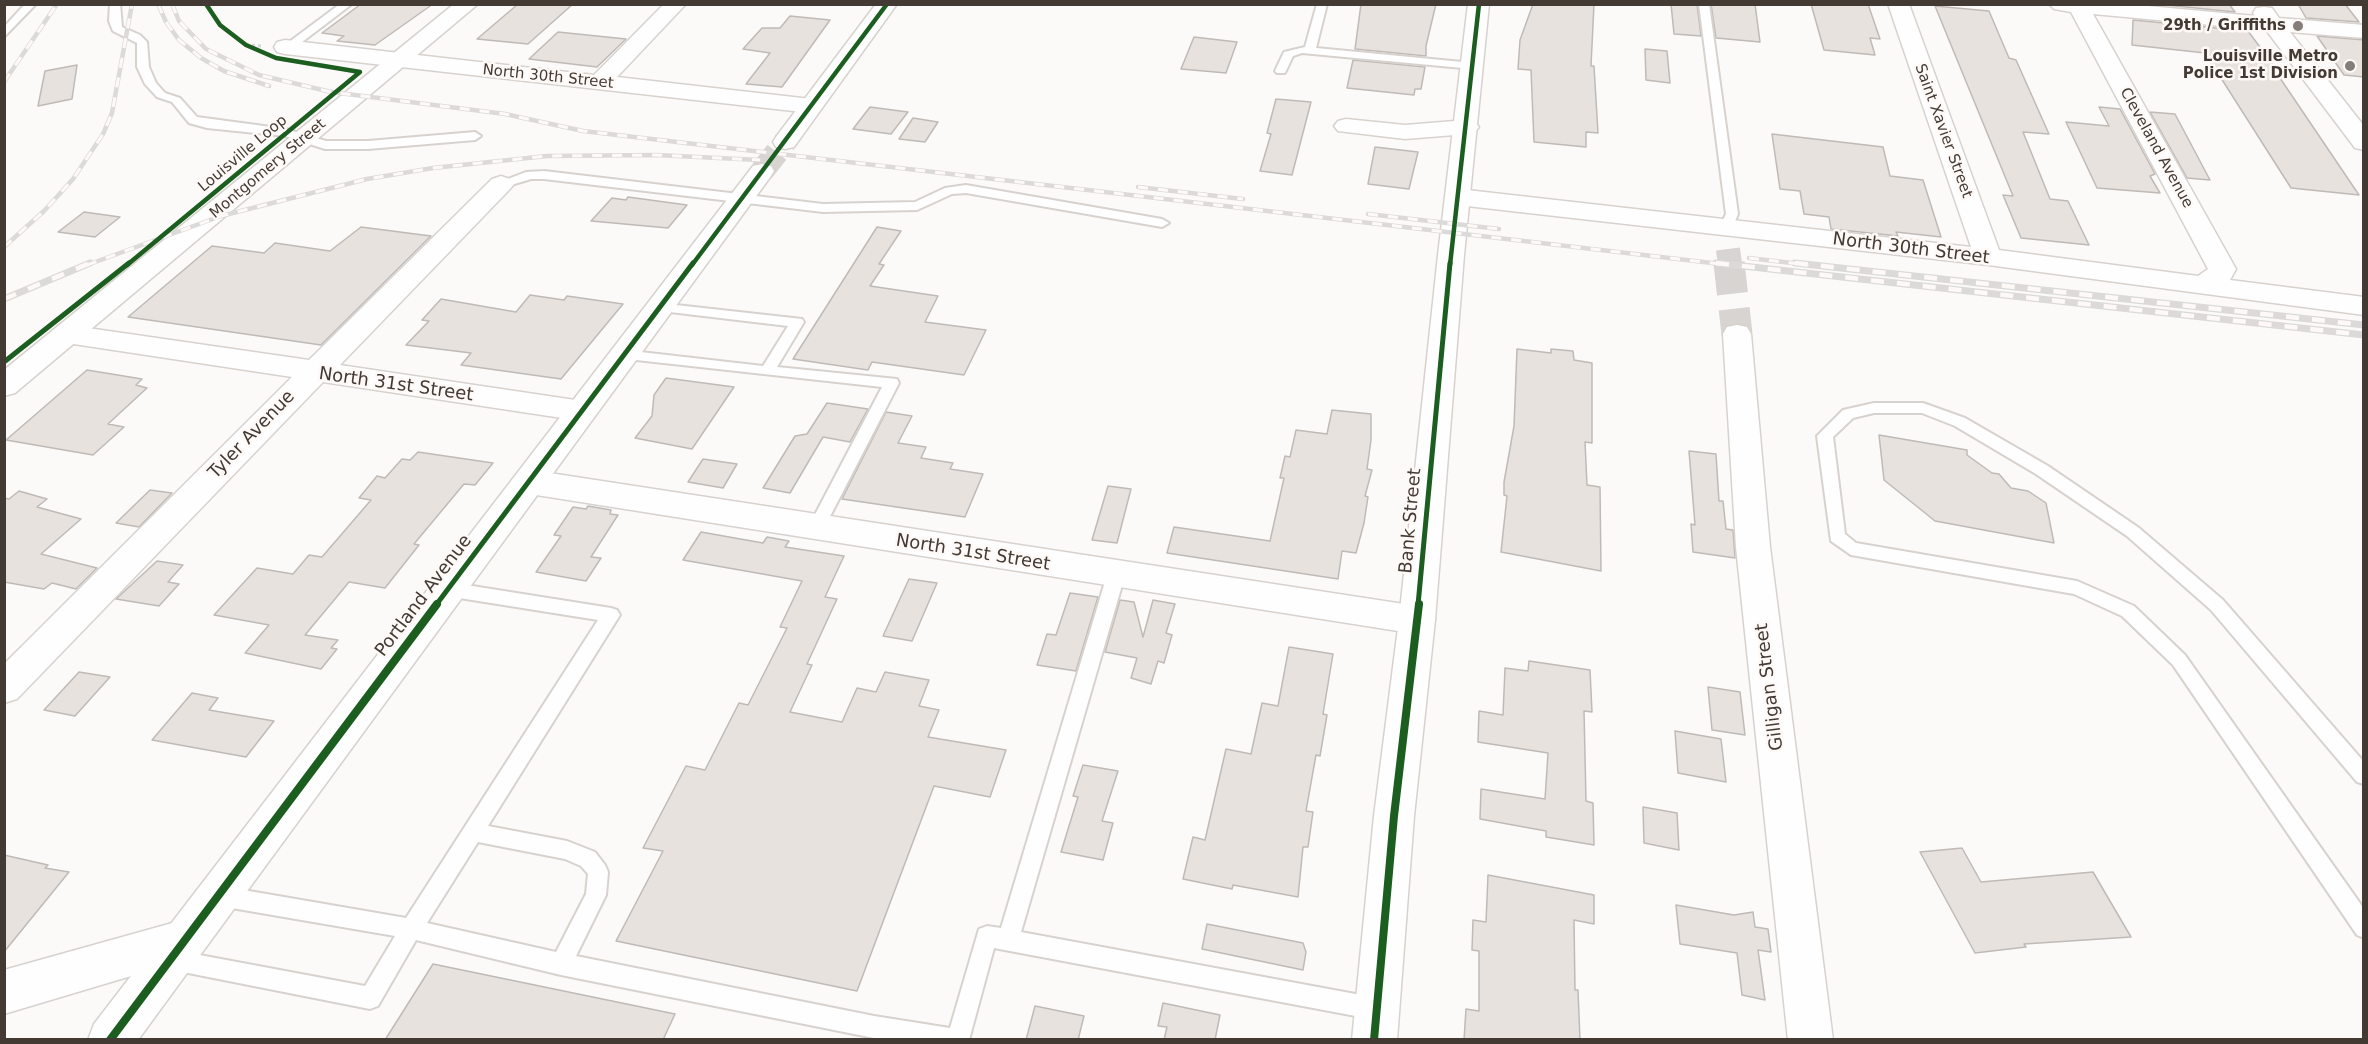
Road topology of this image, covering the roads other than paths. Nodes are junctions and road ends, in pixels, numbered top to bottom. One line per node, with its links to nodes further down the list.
1 (31, 4): 15 (lane)
2 (115, 4): 26 (lane)
3 (347, 4): 16 (lane)
4 (468, 4): 18 (street, Montgomery Street)
5 (676, 4): 21 (street)
6 (887, 4): 22 (street)
7 (1322, 4): 17 (lane)
8 (1479, 4): 19 (street, Bank Street)
9 (1704, 4): 34 (lane)
10 (1898, 4): 35 (street, Saint Xavier Street)
11 (2258, 4): 13 (street)
12 (2072, 5): 13 (street); 36 (street, Cleveland Avenue)
13 (2272, 24): 14 (street); 28 (street)
14 (2364, 32)
15 (4, 34)
16 (280, 49): 18 (street, North 30th Street)
17 (1310, 50): 19 (lane); 20 (lane)
18 (400, 60): 21 (street, North 30th Street); 26 (street, Montgomery Street)
19 (1473, 66): 24 (street, Bank Street)
20 (1281, 72)
21 (599, 83): 22 (street, North 30th Street)
22 (811, 106): 27 (street)
23 (1346, 126): 24 (street)
24 (1467, 127): 31 (street, Bank Street)
25 (474, 136): 26 (lane)
26 (304, 140): 39 (street, Montgomery Street)
27 (785, 142)
28 (2364, 143)
29 (762, 171): 32 (street, Portland Avenue)
30 (501, 184): 32 (lane); 43 (street, Tyler Avenue)
31 (1458, 197): 34 (street, North 30th Street); 50 (street, Bank Street)
32 (740, 199): 33 (lane); 38 (street, Portland Avenue)
33 (1162, 223)
34 (1727, 238): 35 (street, North 30th Street)
35 (1988, 258): 36 (street, North 30th Street)
36 (2203, 284): 37 (street, North 30th Street)
37 (2364, 306)
38 (658, 307): 41 (street, Portland Avenue); 42 (lane)
39 (67, 334): 43 (street, North 31st Street); 44 (street, Montgomery Street)
40 (1737, 334): 65 (street, Gilligan Street)
41 (623, 355): 42 (lane); 45 (street, Portland Avenue)
42 (767, 371): 47 (lane)
43 (313, 373): 45 (street, North 31st Street); 51 (street, Tyler Avenue)
44 (4, 386)
45 (582, 411): 46 (street, Portland Avenue)
46 (530, 482): 47 (street, North 31st Street); 49 (street, Portland Avenue)
47 (816, 528): 48 (street, North 31st Street)
48 (1116, 575): 50 (street, North 31st Street); 57 (lane)
49 (447, 589): 53 (lane); 54 (street, Portland Avenue)
50 (1417, 620): 61 (street, Bank Street)
51 (4, 688)
52 (2364, 776): 55 (lane)
53 (474, 832): 56 (lane); 59 (lane)
54 (218, 895): 56 (lane); 58 (street, Portland Avenue)
55 (2364, 928)
56 (411, 929): 58 (lane); 59 (lane)
57 (1008, 940): 61 (lane); 64 (lane)
58 (176, 950): 60 (street); 62 (street, Portland Avenue)
59 (561, 964): 63 (lane)
60 (4, 992)
61 (1376, 1024)
62 (110, 1040)
63 (954, 1040)
64 (958, 1040)
65 (1811, 1040)

